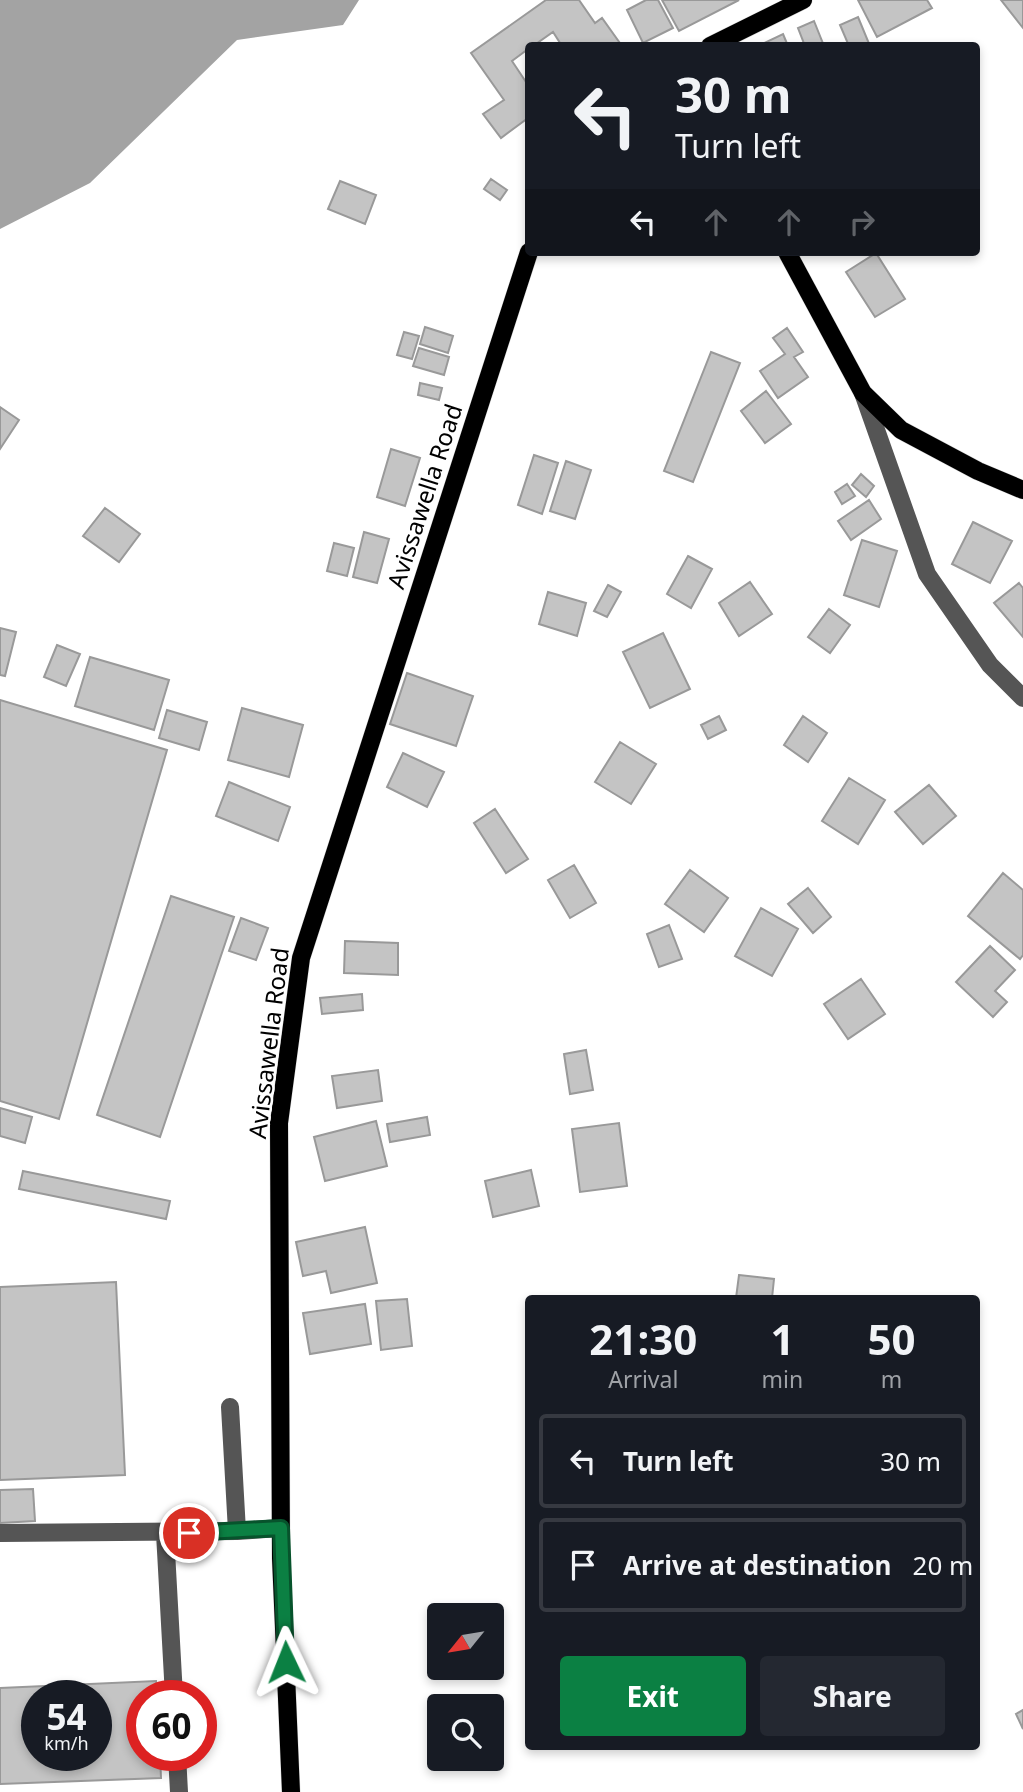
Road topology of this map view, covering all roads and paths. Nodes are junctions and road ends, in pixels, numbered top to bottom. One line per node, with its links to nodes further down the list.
1 (803, 0): 2 (main road)
2 (718, 42)
3 (528, 256): 9 (main road, Avissawella Road)
4 (789, 256): 5 (main road)
5 (863, 393): 6 (main road); 7 (street)
6 (1023, 489)
7 (1023, 698)
8 (230, 1407): 10 (street)
9 (281, 1528): 10 (street); 16 (main road, Avissawella Road)
10 (237, 1531): 12 (street)
11 (0, 1533): 12 (street)
12 (165, 1533): 13 (street)
13 (173, 1680)
14 (178, 1771): 15 (street)
15 (179, 1792)
16 (291, 1792)

